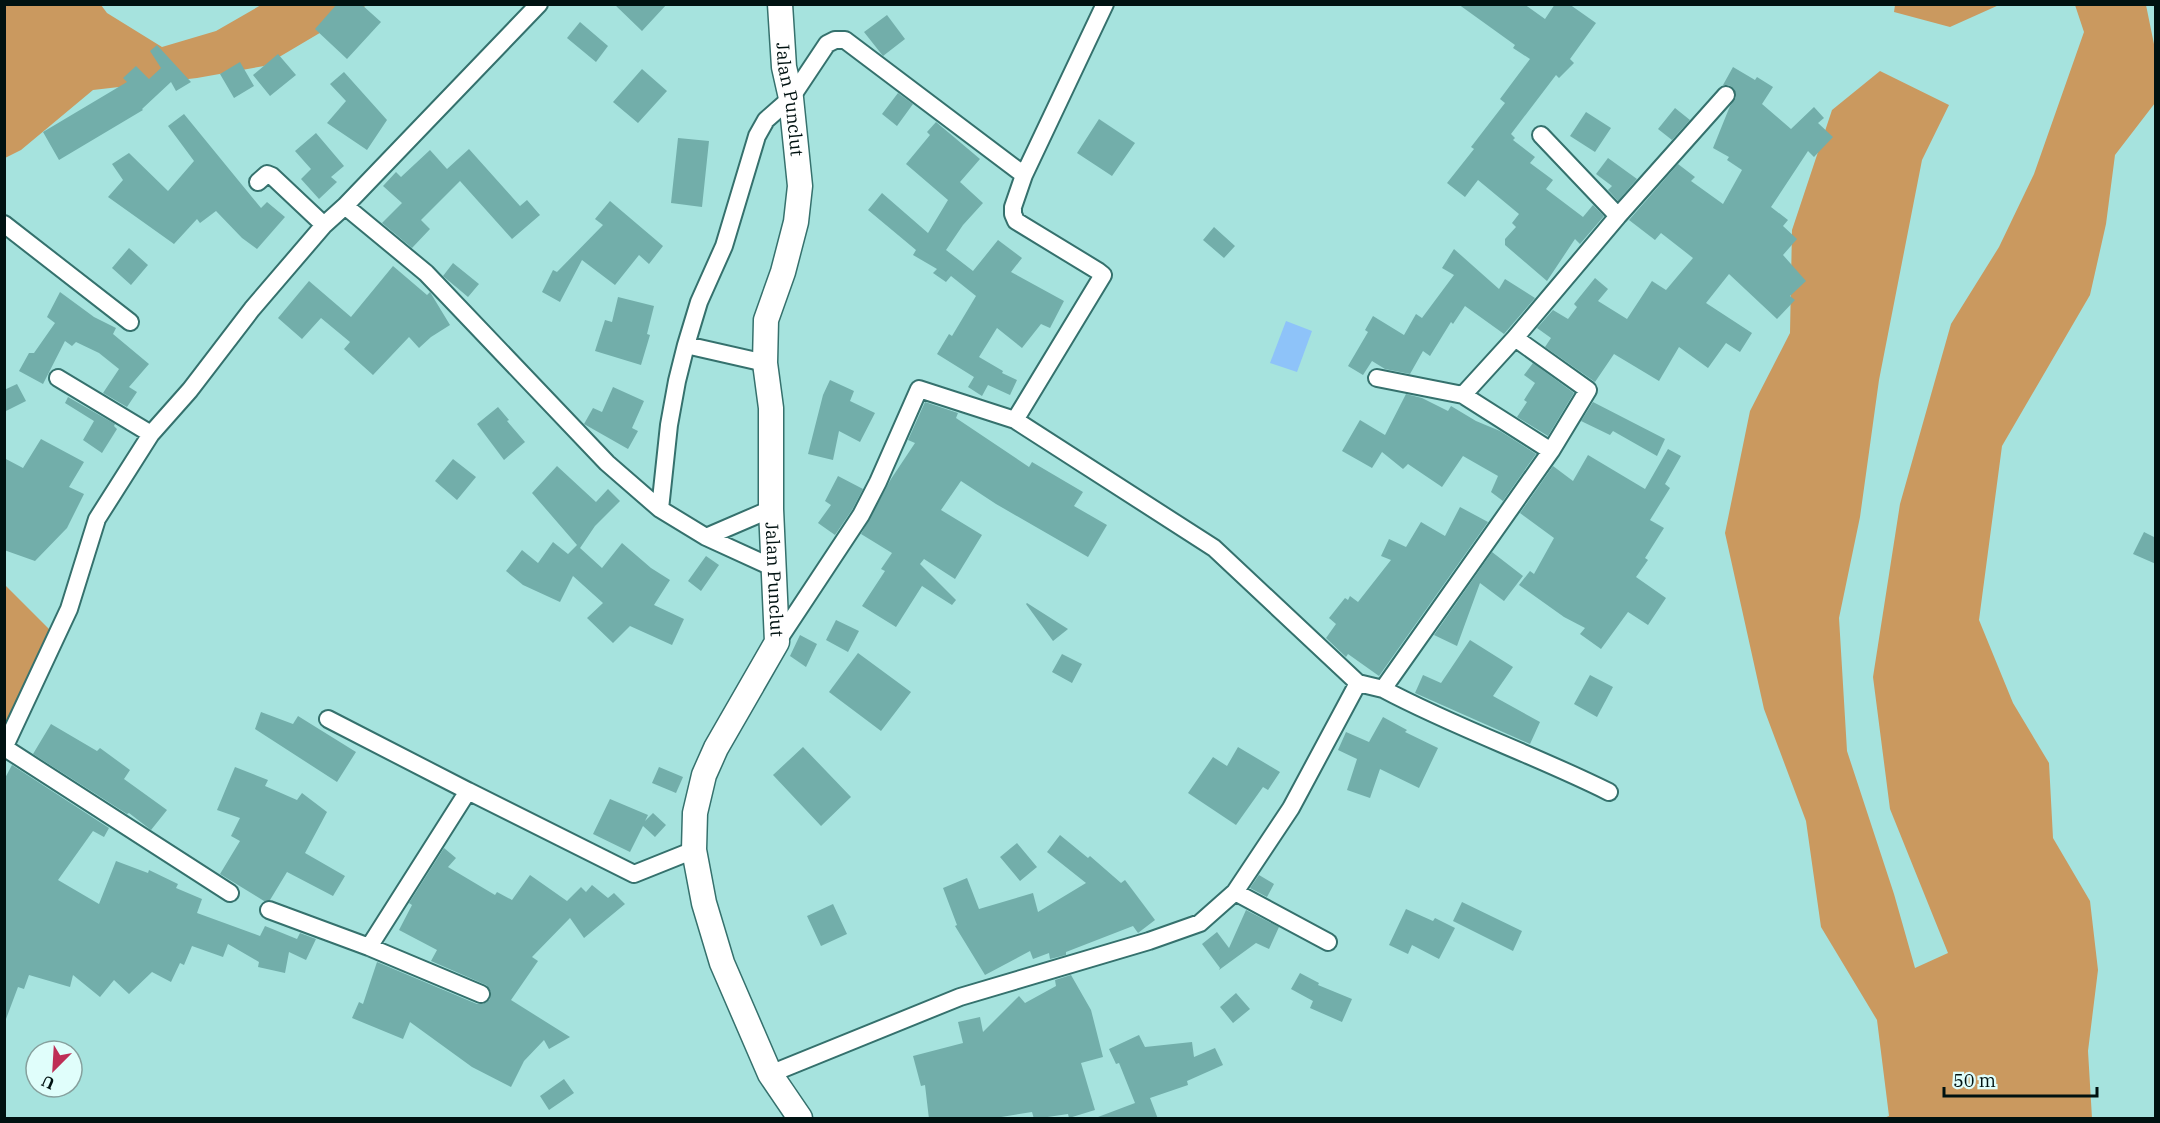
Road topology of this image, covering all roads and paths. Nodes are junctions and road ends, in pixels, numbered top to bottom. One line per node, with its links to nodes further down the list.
1 (539, 4): 9 (street)
2 (780, 4): 5 (main road, Jalan Punclut)
3 (1105, 4): 7 (street)
4 (1726, 95): 10 (street)
5 (791, 98): 7 (street); 15 (street); 16 (main road, Jalan Punclut)
6 (1541, 135): 10 (street)
7 (1024, 175): 20 (street)
8 (258, 182): 12 (street)
9 (345, 207): 12 (street); 23 (street)
10 (1618, 216): 14 (street)
11 (4, 224): 13 (street)
12 (324, 225): 21 (street)
13 (130, 322)
14 (1515, 338): 19 (street); 22 (street)
15 (686, 345): 16 (street); 23 (street)
16 (765, 363): 24 (main road, Jalan Punclut)
17 (58, 378): 21 (street)
18 (1377, 378): 19 (street)
19 (1462, 395): 22 (street)
20 (1015, 420): 27 (street); 28 (street)
21 (151, 434): 35 (street)
22 (1551, 451): 29 (street)
23 (660, 509): 25 (street)
24 (771, 509): 25 (street); 26 (main road, Jalan Punclut)
25 (706, 537): 26 (street)
26 (774, 568): 27 (main road, Jalan Punclut)
27 (777, 642): 33 (main road, Jalan Punclut)
28 (1358, 683): 29 (street); 34 (street)
29 (1383, 689): 32 (street)
30 (328, 719): 31 (street)
31 (468, 791): 33 (street); 38 (street)
32 (1609, 792)
33 (694, 850): 40 (main road, Jalan Punclut)
34 (1235, 892): 37 (street); 40 (street)
35 (230, 893)
36 (269, 910): 38 (street)
37 (1329, 942)
38 (369, 947): 39 (street)
39 (481, 994)
40 (770, 1074): 41 (main road, Jalan Punclut)
41 (800, 1119)

